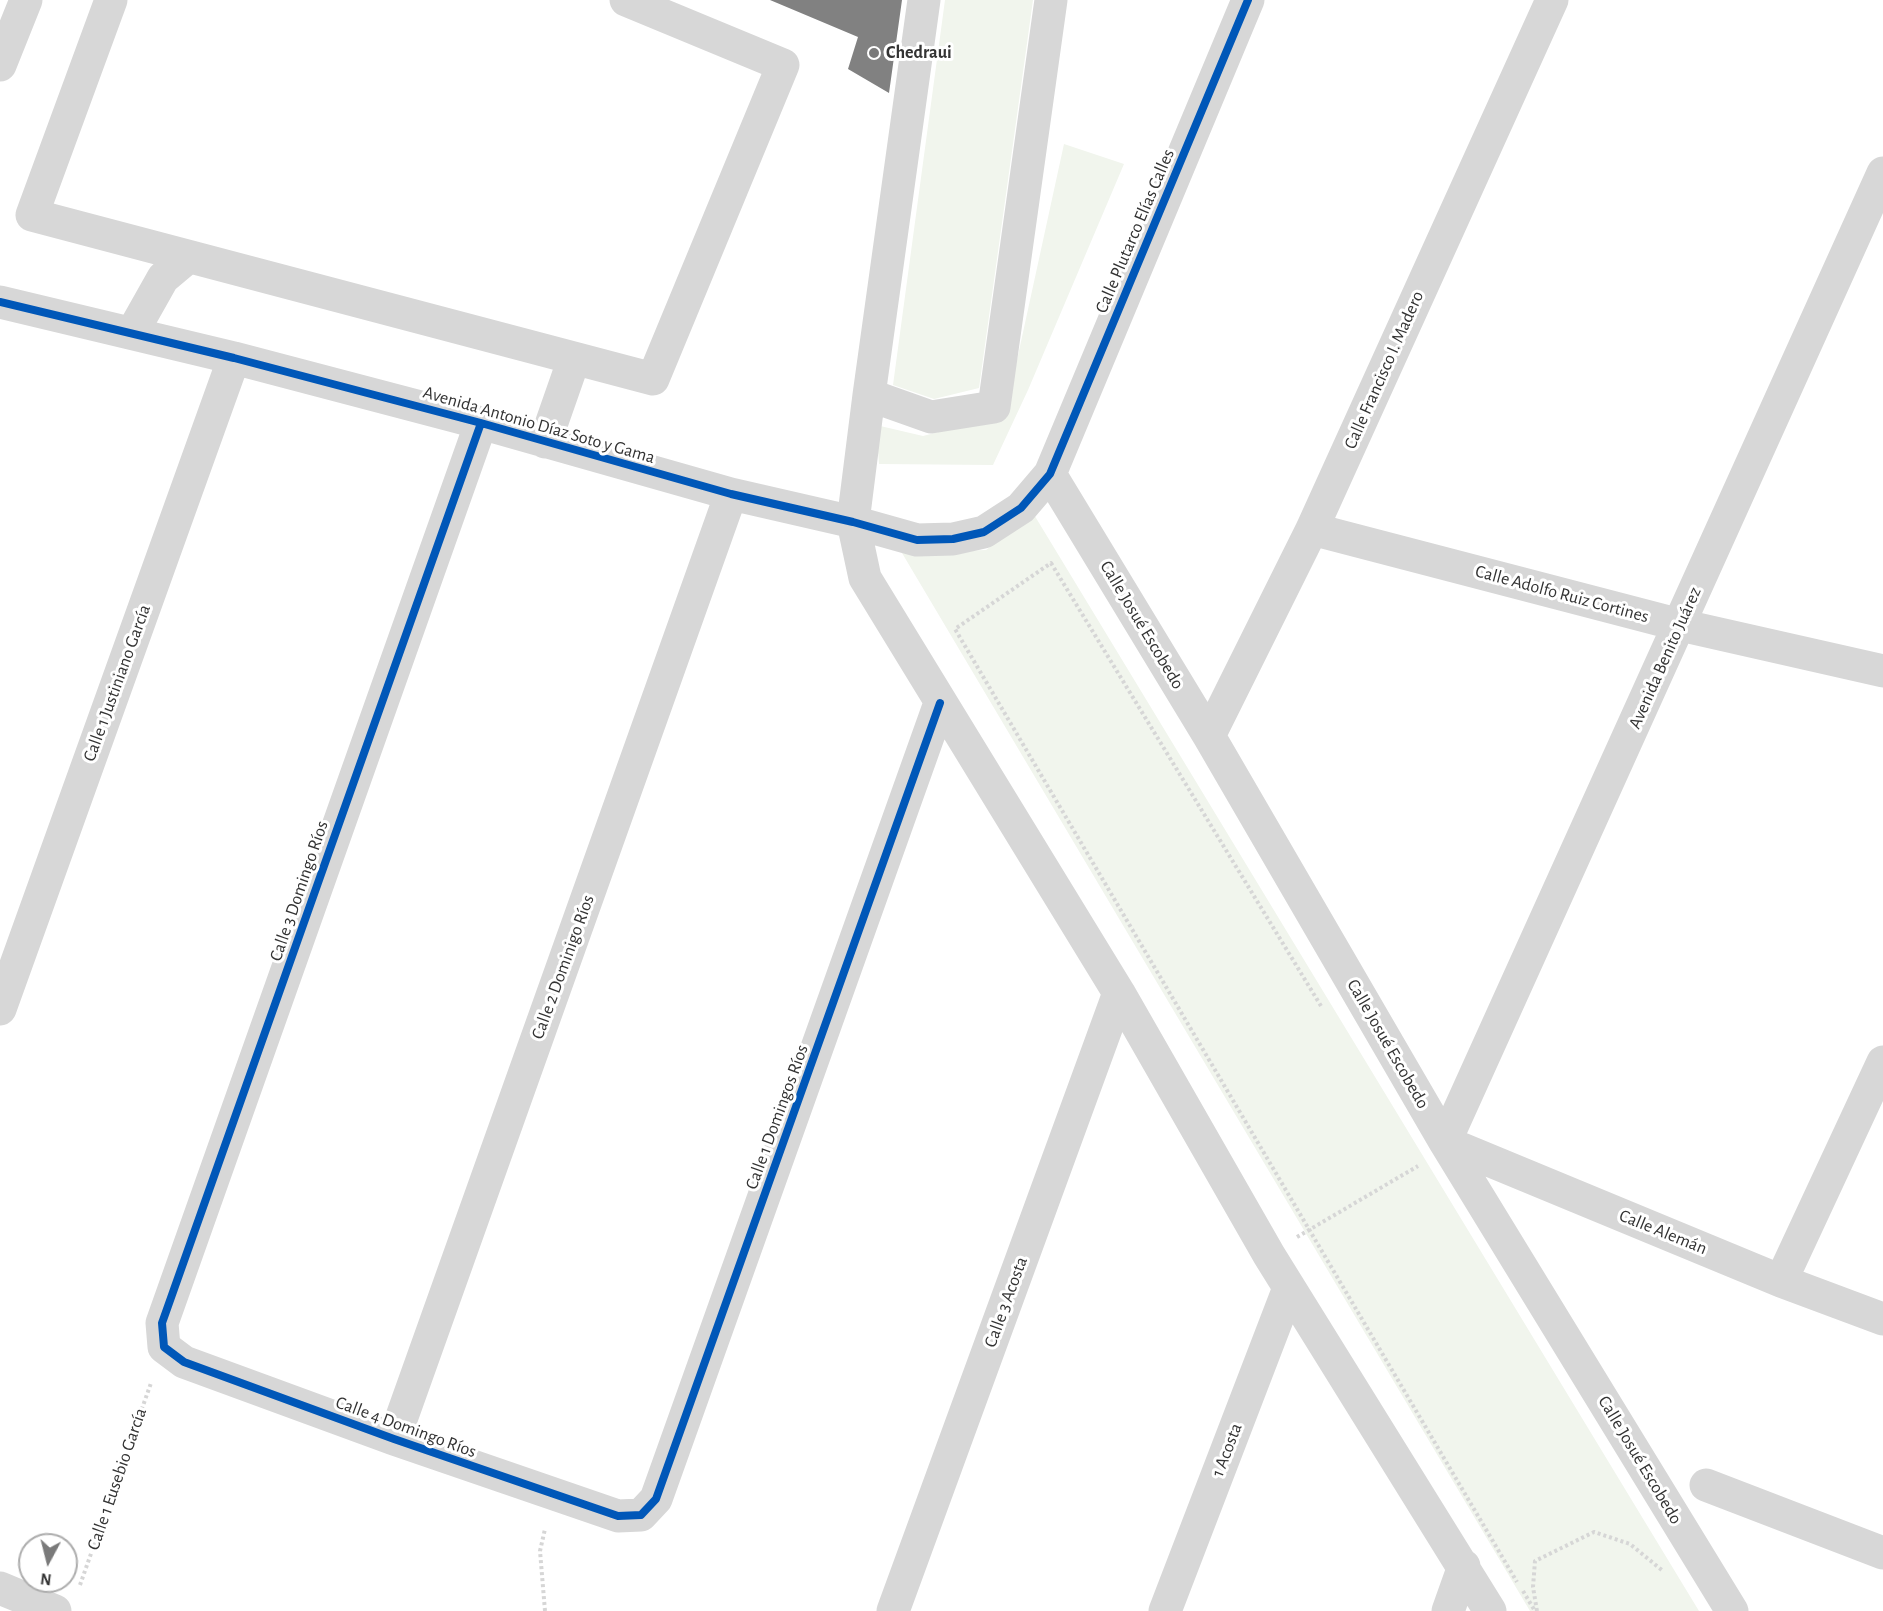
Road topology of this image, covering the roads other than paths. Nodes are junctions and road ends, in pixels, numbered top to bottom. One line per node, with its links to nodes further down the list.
1 (26, 0): 8 (street)
2 (111, 0): 10 (street)
3 (626, 0): 14 (street)
4 (924, 0): 15 (street)
5 (1051, 0): 15 (street)
6 (1248, 0): 18 (street, Calle Plutarco Elías Calles)
7 (1552, 0): 21 (street, Calle Francisco I. Madero)
8 (0, 65)
9 (1883, 173): 22 (street, Avenida Benito Juárez)
10 (188, 257): 12 (street); 14 (street)
11 (0, 302): 12 (street, Avenida Antonio Díaz Soto y Gama)
12 (132, 333): 13 (street, Avenida Antonio Díaz Soto y Gama)
13 (234, 358): 16 (street, Avenida Antonio Díaz Soto y Gama); 27 (street, Calle 1 Justiniano García)
14 (574, 359): 17 (street)
15 (869, 395): 20 (street)
16 (481, 423): 17 (street, Avenida Antonio Díaz Soto y Gama); 33 (street, Calle 3 Domingo Ríos)
17 (545, 442): 19 (street, Avenida Antonio Díaz Soto y Gama)
18 (1050, 474): 20 (street, Avenida Antonio Díaz Soto y Gama); 25 (street, Calle Josué Escobedo)
19 (731, 494): 20 (street, Avenida Antonio Díaz Soto y Gama); 34 (street, Calle 2 Dominigo Ríos)
20 (853, 522): 24 (street)
21 (1312, 528): 22 (street, Calle Adolfo Ruiz Cortines); 25 (street, Calle Francisco I. Madero)
22 (1680, 625): 23 (street, Calle Adolfo Ruiz Cortines); 29 (street, Avenida Benito Juárez)
23 (1883, 671)
24 (940, 704): 26 (street); 36 (street, Calle 1 Domingos Ríos)
25 (1209, 736): 29 (street, Calle Josué Escobedo)
26 (1119, 993): 31 (street); 41 (street, Calle 3 Acosta)
27 (0, 1009)
28 (1883, 1062): 30 (street)
29 (1445, 1142): 30 (street, Calle Alemán); 45 (street, Calle Josué Escobedo)
30 (1781, 1281): 32 (street, Calle Alemán)
31 (1290, 1288): 38 (street); 42 (street, 1 Acosta)
32 (1883, 1319)
33 (174, 1355): 34 (street, Calle 4 Domingo Ríos)
34 (394, 1439): 36 (street, Calle 4 Domingo Ríos)
35 (1706, 1485): 37 (street)
36 (618, 1516)
37 (1883, 1553)
38 (1464, 1566): 43 (street); 44 (street)
39 (0, 1588): 40 (street)
40 (66, 1601)
41 (893, 1611)
42 (1165, 1611)
43 (1448, 1611)
44 (1490, 1611)
45 (1732, 1611)

